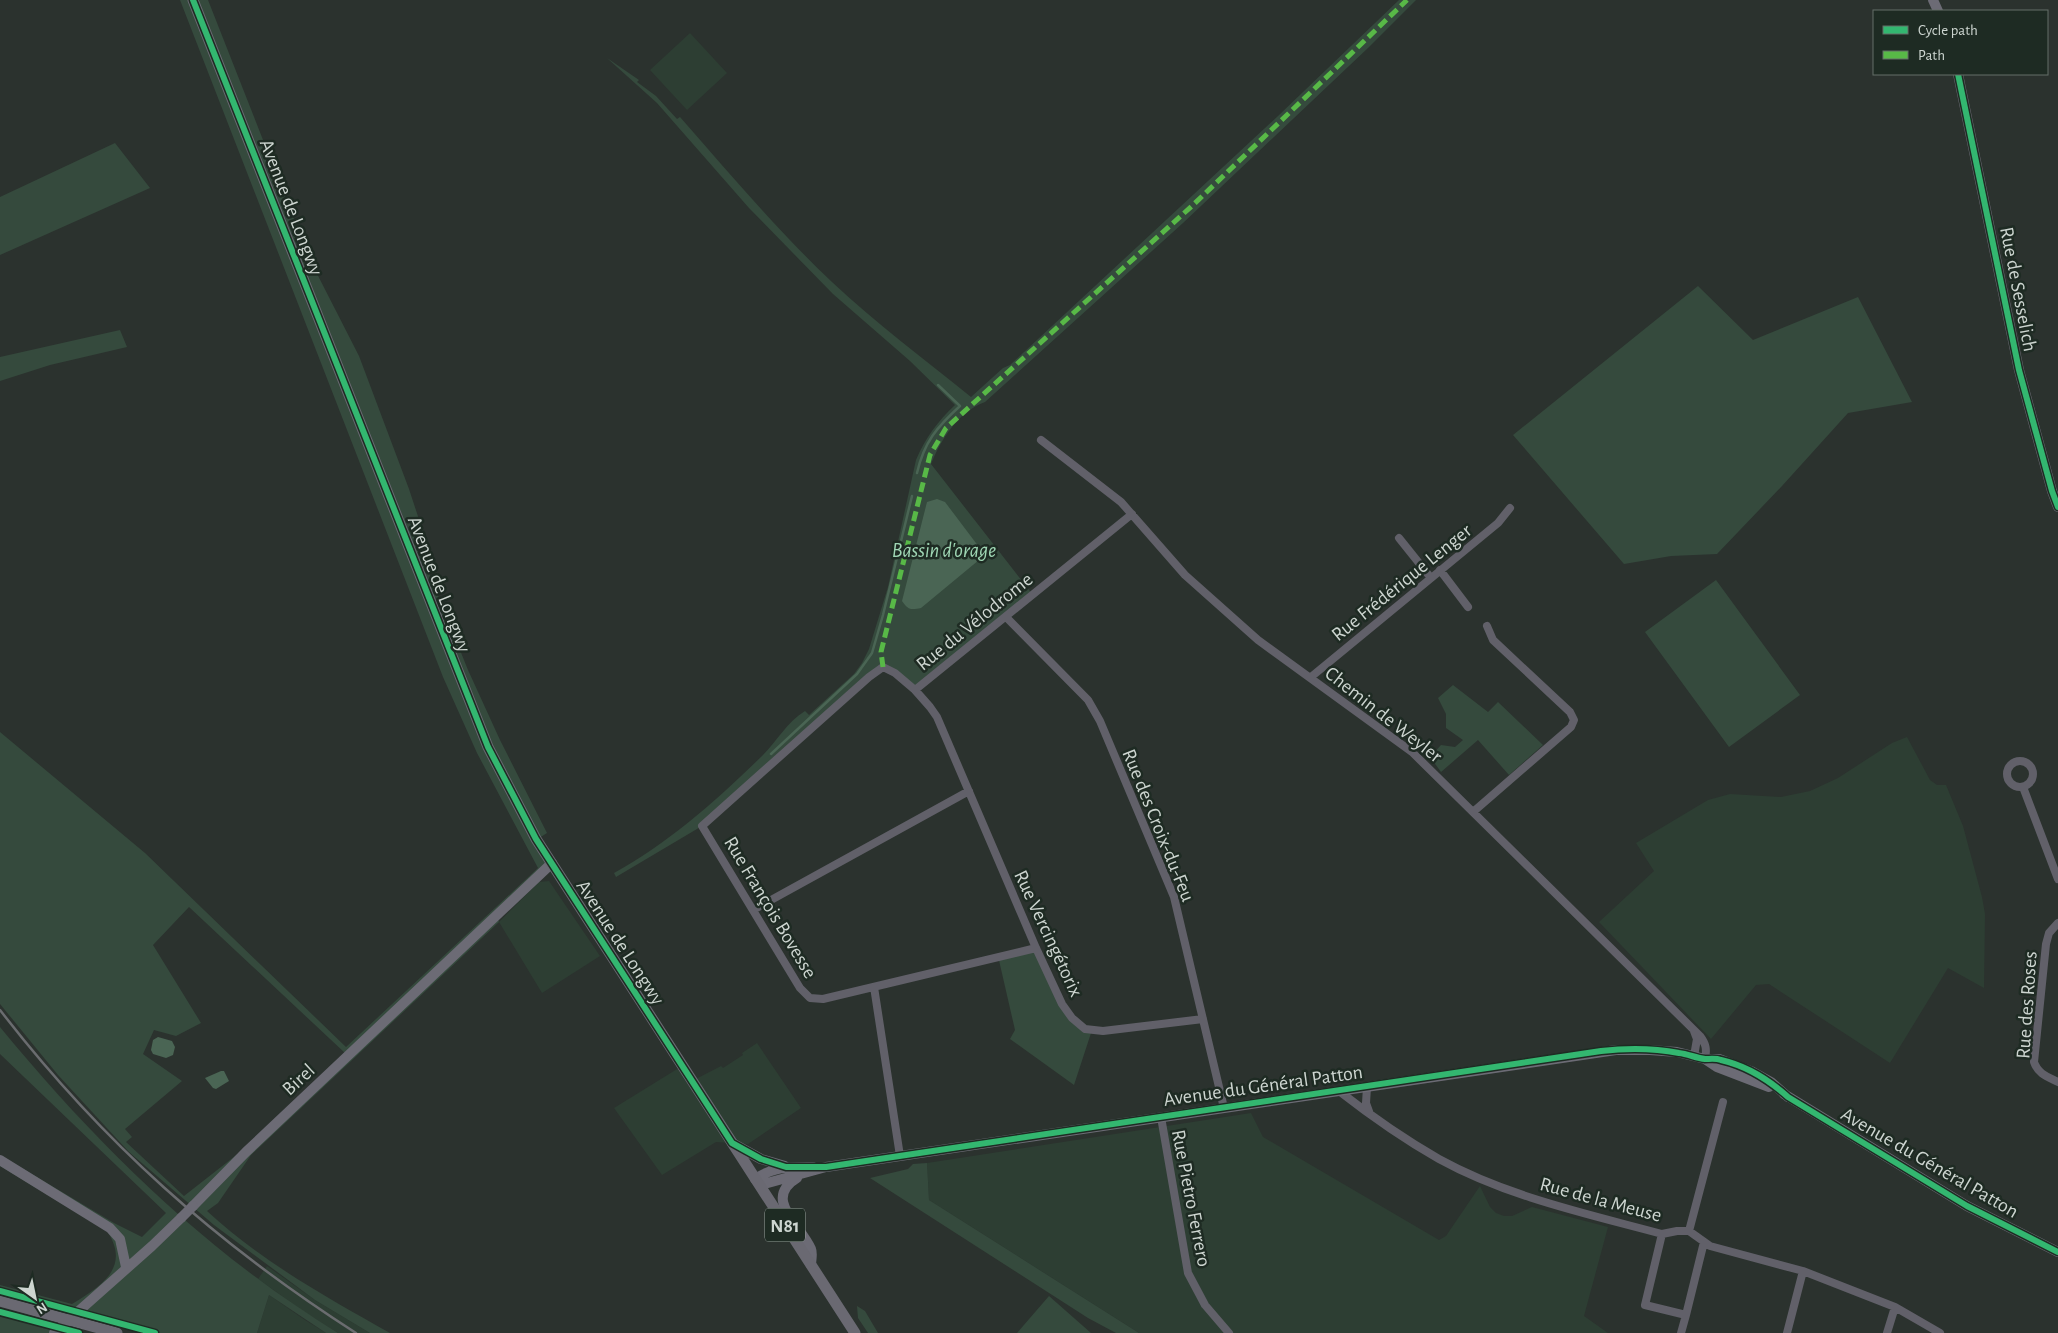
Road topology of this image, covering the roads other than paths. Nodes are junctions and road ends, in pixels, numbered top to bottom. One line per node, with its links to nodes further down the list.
1 (193, 0): 19 (main road, Avenue de Longwy / N81)
2 (1958, 75): 4 (main road, Rue de Sesselich)
3 (1041, 440): 6 (street, Chemin de Weyler)
4 (2058, 507)
5 (1510, 508): 8 (street, Rue Frédérique Lenger)
6 (1132, 514): 11 (street, Rue du Vélodrome); 13 (street, Chemin de Weyler)
7 (1399, 538): 9 (street)
8 (1440, 570): 9 (street, Rue Frédérique Lenger); 10 (street)
9 (1432, 578): 13 (street, Rue Frédérique Lenger)
10 (1468, 607)
11 (1006, 617): 14 (street, Rue du Vélodrome); 25 (street, Rue des Croix-du-Feu)
12 (1487, 626): 17 (street)
13 (1311, 677): 17 (street, Chemin de Weyler)
14 (915, 690): 16 (street, Rue Vercingétorix); 18 (street, Rue du Vélodrome)
15 (2022, 787): 20 (street)
16 (969, 791): 21 (street); 23 (street, Rue Vercingétorix)
17 (1473, 812): 26 (street, Chemin de Weyler)
18 (702, 826): 21 (street, Rue François Bovesse)
19 (552, 864): 34 (main road, Avenue de Longwy / N81); 45 (main road, Birel, bridge)
20 (2058, 879)
21 (753, 910): 24 (street, Rue François Bovesse)
22 (2058, 923): 27 (street, Rue des Roses)
23 (1036, 948): 24 (street, Rue François Bovesse); 25 (street, Rue Vercingétorix)
24 (874, 987): 35 (street)
25 (1202, 1019): 31 (street, Rue des Croix-du-Feu)
26 (1699, 1057): 28 (main road, Avenue du Général Patton); 43 (main road, Avenue du Général Patton)
27 (2058, 1082)
28 (1367, 1086): 29 (main road, Avenue du Général Patton); 32 (street)
29 (1339, 1091): 31 (main road, Avenue du Général Patton); 32 (street, Rue de la Meuse)
30 (1723, 1102): 40 (street)
31 (1224, 1108): 33 (main road, Avenue du Général Patton)
32 (1371, 1116): 41 (street, Rue de la Meuse)
33 (1161, 1117): 35 (main road, Avenue du Général Patton); 54 (street, Rue Pietro Ferrero)
34 (732, 1143): 37 (main road); 39 (main road, Avenue de Longwy / N81)
35 (900, 1156): 38 (main road, Avenue du Général Patton)
36 (0, 1160): 45 (main road)
37 (786, 1167): 38 (main road); 39 (main road)
38 (826, 1167): 39 (main road); 44 (main road, N81)
39 (757, 1182): 44 (main road, Avenue de Longwy / N81)
40 (1689, 1231): 41 (street, Rue de la Meuse); 42 (street)
41 (1662, 1234): 49 (street)
42 (1704, 1242): 46 (street); 49 (street)
43 (2058, 1252)
44 (811, 1265): 53 (main road, Avenue de Longwy / N81)
45 (126, 1267): 50 (main road, Birel)
46 (1803, 1271): 48 (street); 56 (street)
47 (0, 1301): 50 (main road)
48 (1895, 1307): 57 (street); 58 (street)
49 (1686, 1315): 55 (street)
50 (70, 1320): 51 (main road, Birel); 52 (main road)
51 (54, 1333)
52 (117, 1333)
53 (855, 1333)
54 (1229, 1333)
55 (1681, 1333)
56 (1787, 1333)
57 (1888, 1333)
58 (1940, 1333)

